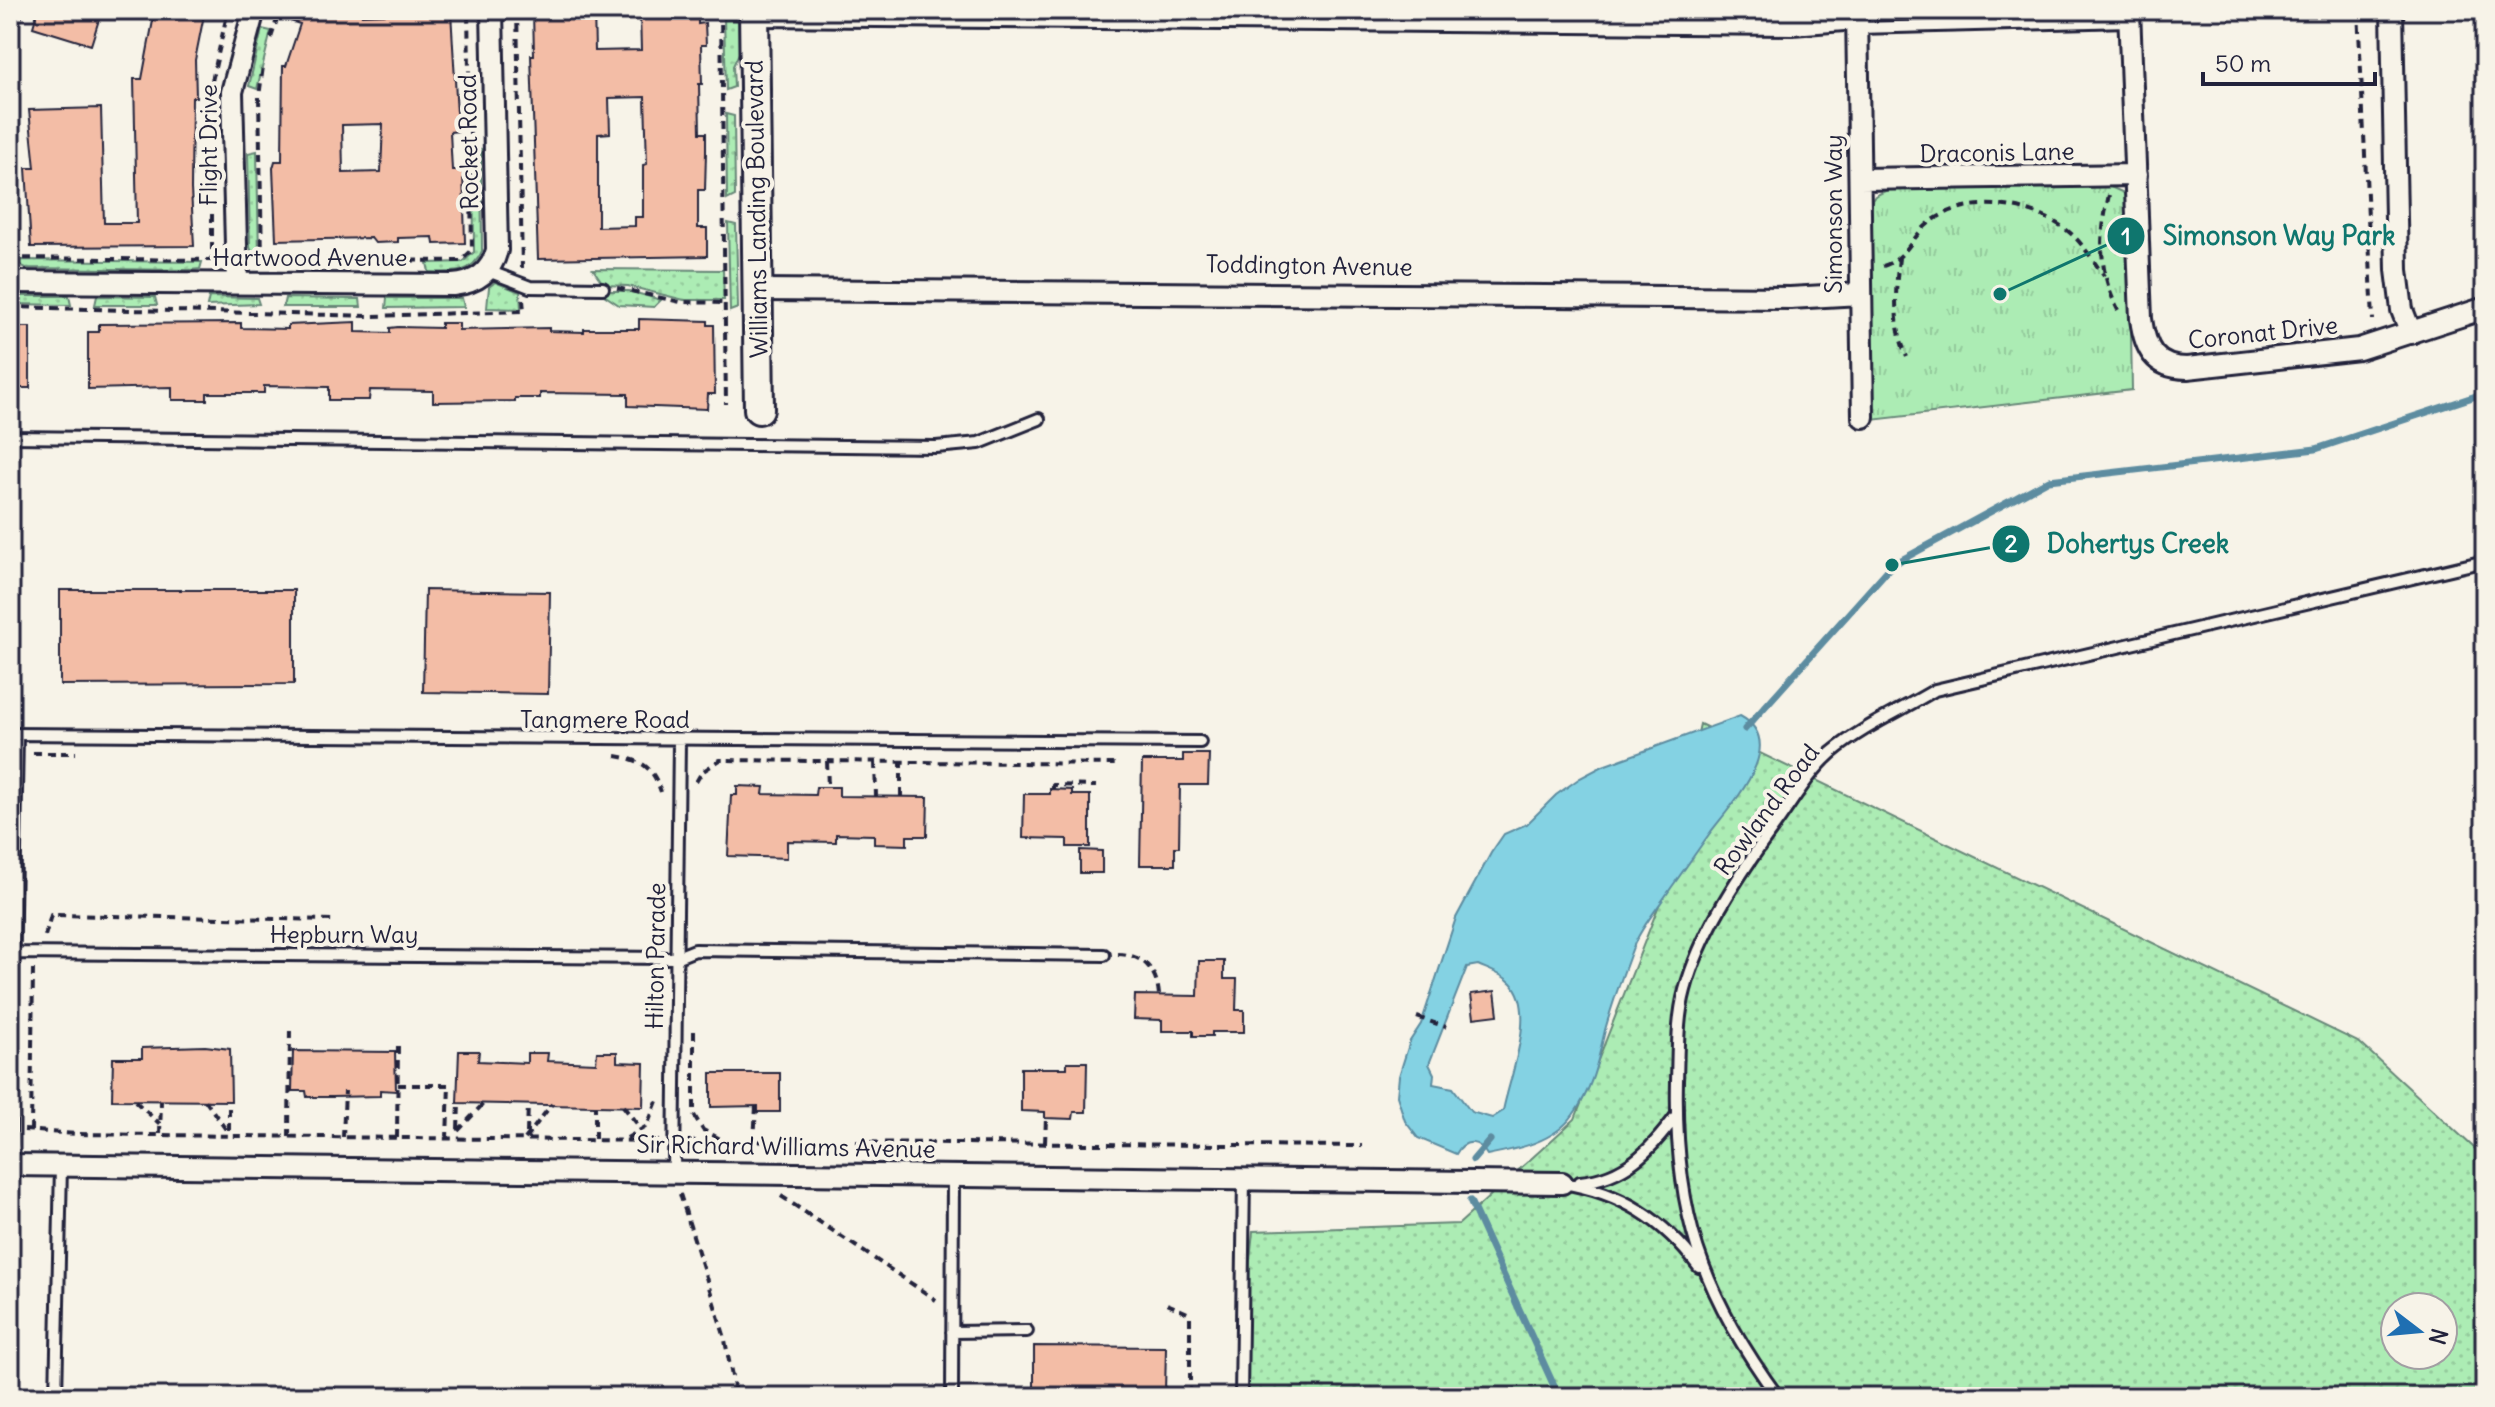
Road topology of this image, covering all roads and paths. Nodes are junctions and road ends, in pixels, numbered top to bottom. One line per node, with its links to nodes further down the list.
1 (22, 10): 22 (path)
2 (254, 10): 25 (street, Flight Drive)
3 (280, 10): 16 (path)
4 (468, 10): 24 (path)
5 (492, 10): 27 (street, Rocket Road)
6 (517, 10): 31 (path)
7 (721, 10): 35 (path)
8 (2358, 10): 38 (path)
9 (2392, 10): 39 (street)
10 (754, 12): 11 (street); 33 (street, Williams Landing Boulevard)
11 (1037, 14): 12 (street)
12 (1310, 15): 13 (street)
13 (1583, 16): 15 (street)
14 (2129, 16): 15 (lane); 18 (street, Coronat Drive)
15 (1857, 19): 19 (street, Simonson Way)
16 (270, 40)
17 (265, 55): 24 (path)
18 (2136, 175): 19 (street, Draconis Lane); 39 (street, Coronat Drive)
19 (1860, 179): 26 (street, Simonson Way)
20 (2099, 245): 21 (path)
21 (2085, 249): 23 (path); 28 (path)
22 (13, 258): 25 (path)
23 (1899, 258): 26 (path); 40 (path)
24 (262, 259): 25 (path)
25 (237, 260): 30 (street, Flight Drive)
26 (1859, 267): 34 (street, Simonson Way)
27 (488, 271): 30 (street, Hartwood Avenue); 31 (lane)
28 (2104, 276)
29 (10, 282): 30 (street, Hartwood Avenue)
30 (237, 283)
31 (522, 286): 32 (lane); 36 (path)
32 (603, 288): 35 (path)
33 (758, 290): 34 (street, Toddington Avenue); 42 (street, Williams Landing Boulevard)
34 (1860, 294): 43 (street, Simonson Way)
35 (725, 303): 41 (path)
36 (10, 307)
37 (2485, 308): 39 (street, Coronat Drive)
38 (2373, 320)
39 (2411, 333)
40 (1907, 357)
41 (726, 404)
42 (759, 409)
43 (1863, 417)
44 (1039, 419): 45 (lane)
45 (10, 437)
46 (2485, 561): 87 (lane, Rowland Road)
47 (14, 734): 48 (lane, Tangmere Road); 50 (lane)
48 (679, 741): 49 (lane, Tangmere Road); 66 (lane, Hilton Parade)
49 (1200, 742)
50 (17, 753): 51 (path); 64 (lane)
51 (79, 753)
52 (604, 754): 63 (path)
53 (827, 761): 54 (path); 57 (path); 59 (path)
54 (875, 762): 55 (path); 61 (path)
55 (901, 762): 56 (path); 62 (path)
56 (1116, 764)
57 (694, 786)
58 (1096, 786): 60 (path)
59 (828, 787)
60 (1053, 789)
61 (876, 796)
62 (901, 796)
63 (660, 807)
64 (12, 953): 66 (lane, Hepburn Way); 103 (lane)
65 (1104, 955): 66 (lane, Hepburn Way); 67 (path)
66 (675, 958): 106 (lane, Hilton Parade)
67 (1159, 995)
68 (1417, 1017): 71 (path)
69 (694, 1025): 100 (path)
70 (290, 1027): 93 (path)
71 (1446, 1027)
72 (398, 1044): 73 (path)
73 (398, 1085): 95 (path); 96 (path)
74 (658, 1090): 90 (path)
75 (345, 1091): 94 (path)
76 (205, 1100): 79 (path)
77 (135, 1101): 89 (path)
78 (161, 1101): 89 (path)
79 (229, 1101)
80 (459, 1103): 91 (path)
81 (483, 1104): 91 (path)
82 (528, 1104): 83 (path)
83 (552, 1104)
84 (595, 1106): 98 (path)
85 (623, 1106): 90 (path)
86 (756, 1106): 101 (path)
87 (1676, 1116): 110 (lane); 111 (lane, Rowland Road)
88 (1046, 1118): 102 (path)
89 (160, 1124): 92 (path)
90 (642, 1130): 99 (path)
91 (458, 1131): 97 (path)
92 (160, 1135)
93 (289, 1137)
94 (343, 1137)
95 (397, 1138)
96 (447, 1138)
97 (457, 1138)
98 (595, 1139)
99 (621, 1140)
100 (725, 1142)
101 (754, 1142)
102 (1045, 1143)
103 (10, 1144)
104 (10, 1165): 105 (street, Sir Richard Williams Avenue)
105 (61, 1166): 106 (street, Sir Richard Williams Avenue); 118 (lane)
106 (674, 1172): 107 (street, Sir Richard Williams Avenue); 119 (path)
107 (780, 1173): 108 (street, Sir Richard Williams Avenue); 113 (path)
108 (953, 1175): 109 (street, Sir Richard Williams Avenue); 113 (lane)
109 (1244, 1178): 110 (street, Sir Richard Williams Avenue); 122 (lane)
110 (1562, 1183): 111 (lane)
111 (1704, 1275): 123 (lane, Rowland Road)
112 (1167, 1304): 121 (path)
113 (952, 1312): 115 (lane)
114 (1027, 1331): 115 (lane)
115 (952, 1332): 120 (lane)
116 (10, 1352): 117 (path)
117 (15, 1397)
118 (56, 1397)
119 (736, 1397)
120 (952, 1397)
121 (1190, 1397)
122 (1241, 1397)
123 (1778, 1397)

